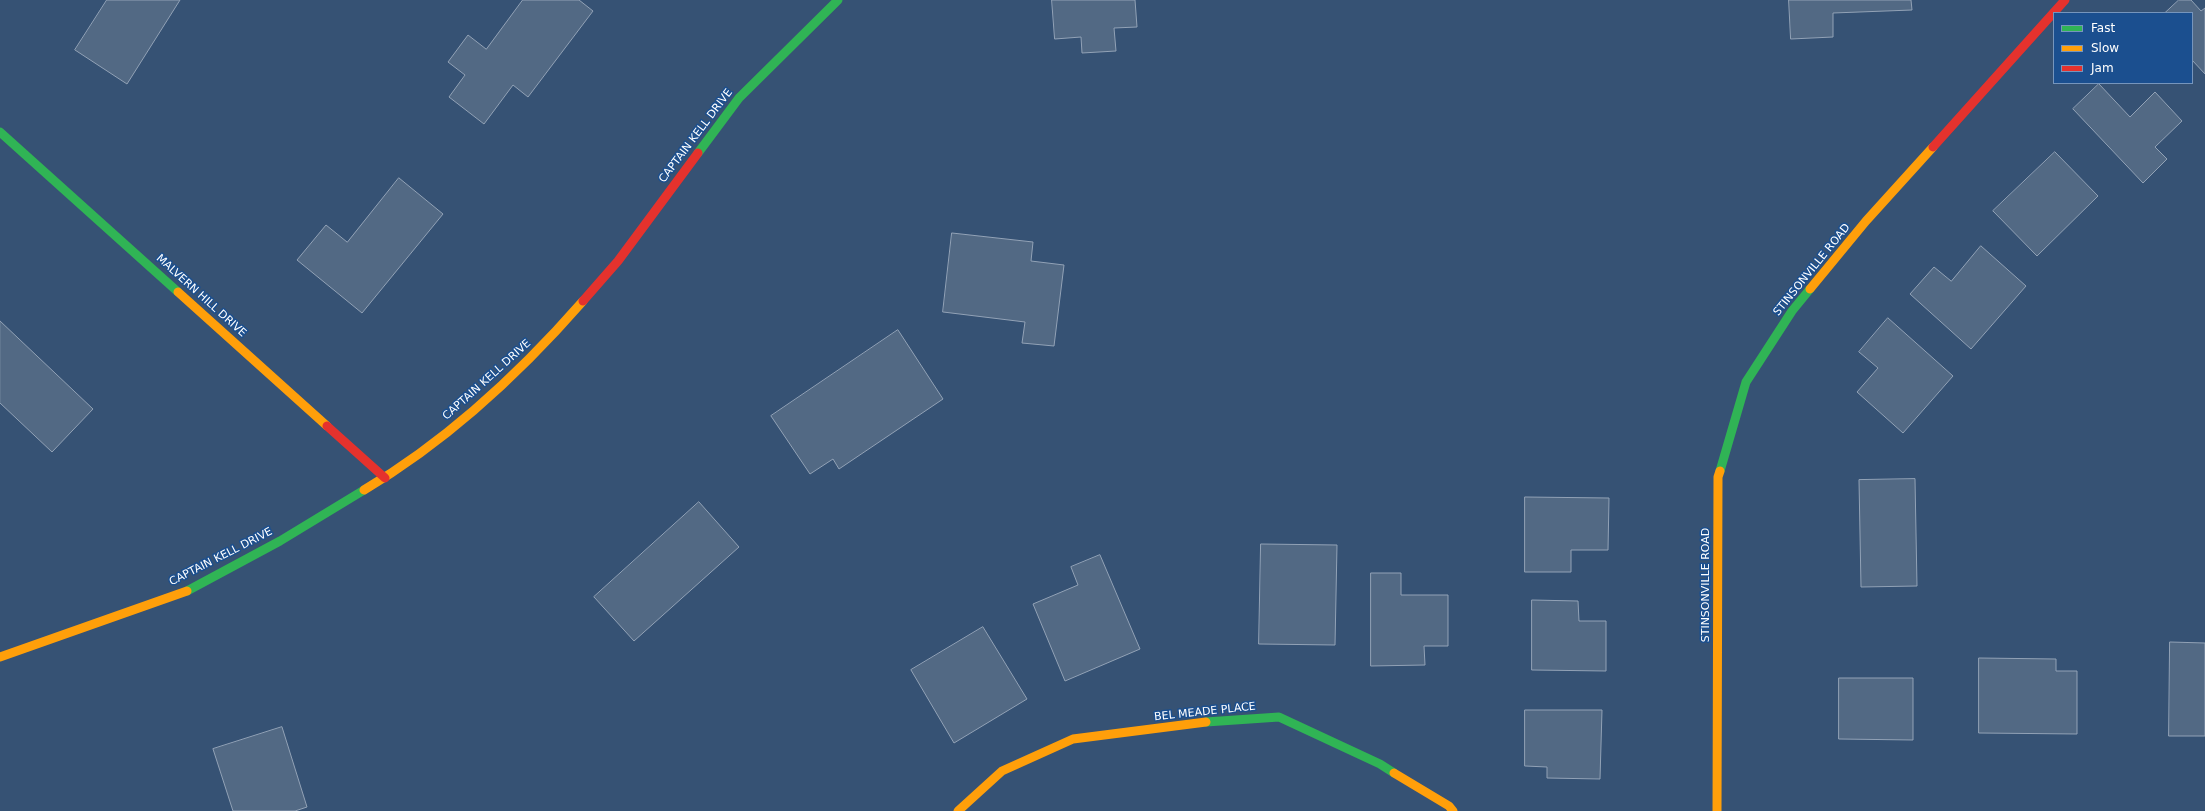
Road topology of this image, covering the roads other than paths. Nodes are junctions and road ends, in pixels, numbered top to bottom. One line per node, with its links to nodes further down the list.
1 (838, 0): 6 (street, CAPTAIN KELL DRIVE)
2 (2065, 0): 3 (street, STINSONVILLE ROAD)
3 (2054, 12)
4 (2053, 13): 10 (street, STINSONVILLE ROAD)
5 (0, 132): 6 (street, MALVERN HILL DRIVE)
6 (385, 478): 7 (street, CAPTAIN KELL DRIVE)
7 (0, 657)
8 (958, 811): 9 (street, BEL MEADE PLACE)
9 (1453, 811)
10 (1717, 811)

